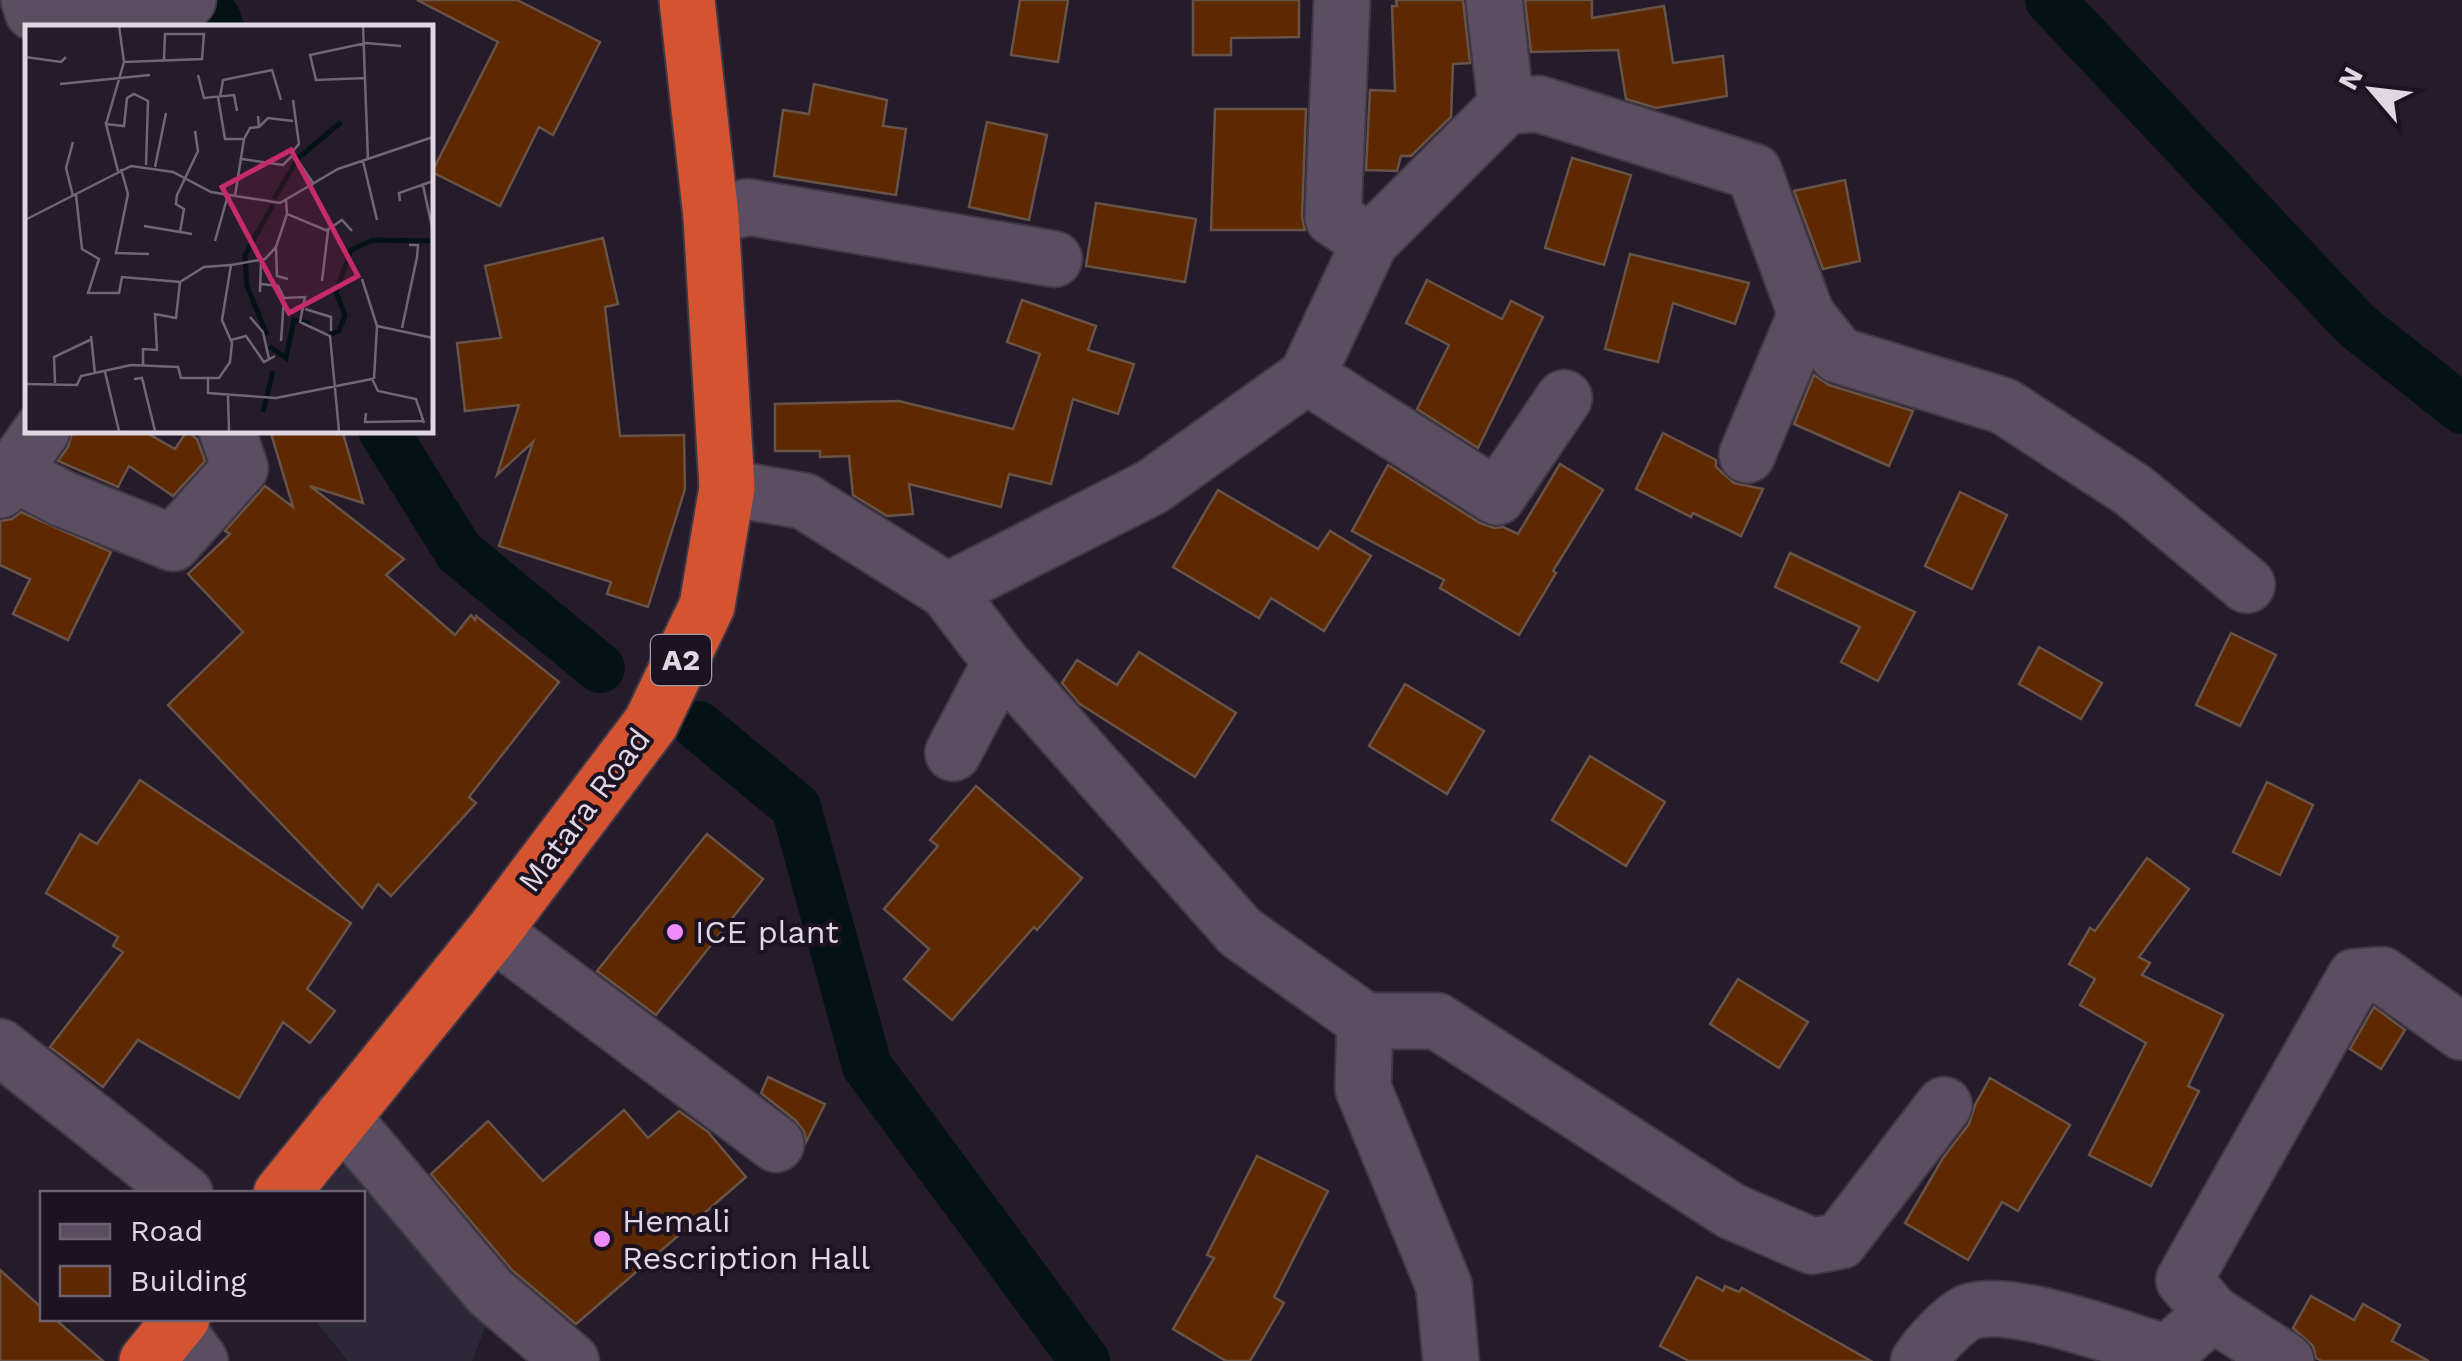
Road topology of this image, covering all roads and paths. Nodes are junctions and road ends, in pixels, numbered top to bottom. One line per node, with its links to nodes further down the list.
1 (188, 0): 5 (street)
2 (687, 0): 7 (highway, Matara Road / A2)
3 (1342, 0): 8 (street)
4 (1494, 0): 6 (street)
5 (64, 13)
6 (1506, 106): 8 (street); 10 (street)
7 (711, 217): 9 (street); 16 (highway, Matara Road / A2)
8 (1370, 242): 11 (street)
9 (1054, 259)
10 (1806, 314): 14 (street); 17 (street)
11 (1308, 376): 12 (street); 18 (street)
12 (1564, 398)
13 (228, 432): 15 (street)
14 (1747, 455)
15 (18, 464)
16 (727, 488): 18 (street); 21 (highway, Matara Road / A2)
17 (2247, 585)
18 (946, 591): 19 (street)
19 (1001, 662): 20 (street); 22 (street)
20 (952, 753)
21 (493, 932): 26 (highway, Matara Road / A2); 27 (street)
22 (1365, 1021): 25 (street); 32 (street)
23 (2462, 1032): 30 (street)
24 (0, 1047): 28 (street)
25 (1944, 1105)
26 (342, 1117): 29 (highway, Matara Road / A2); 31 (street)
27 (776, 1144)
28 (181, 1191)
29 (283, 1191)
30 (2212, 1313): 33 (street); 34 (street)
31 (570, 1361)
32 (1451, 1361)
33 (1919, 1361)
34 (2286, 1361)

